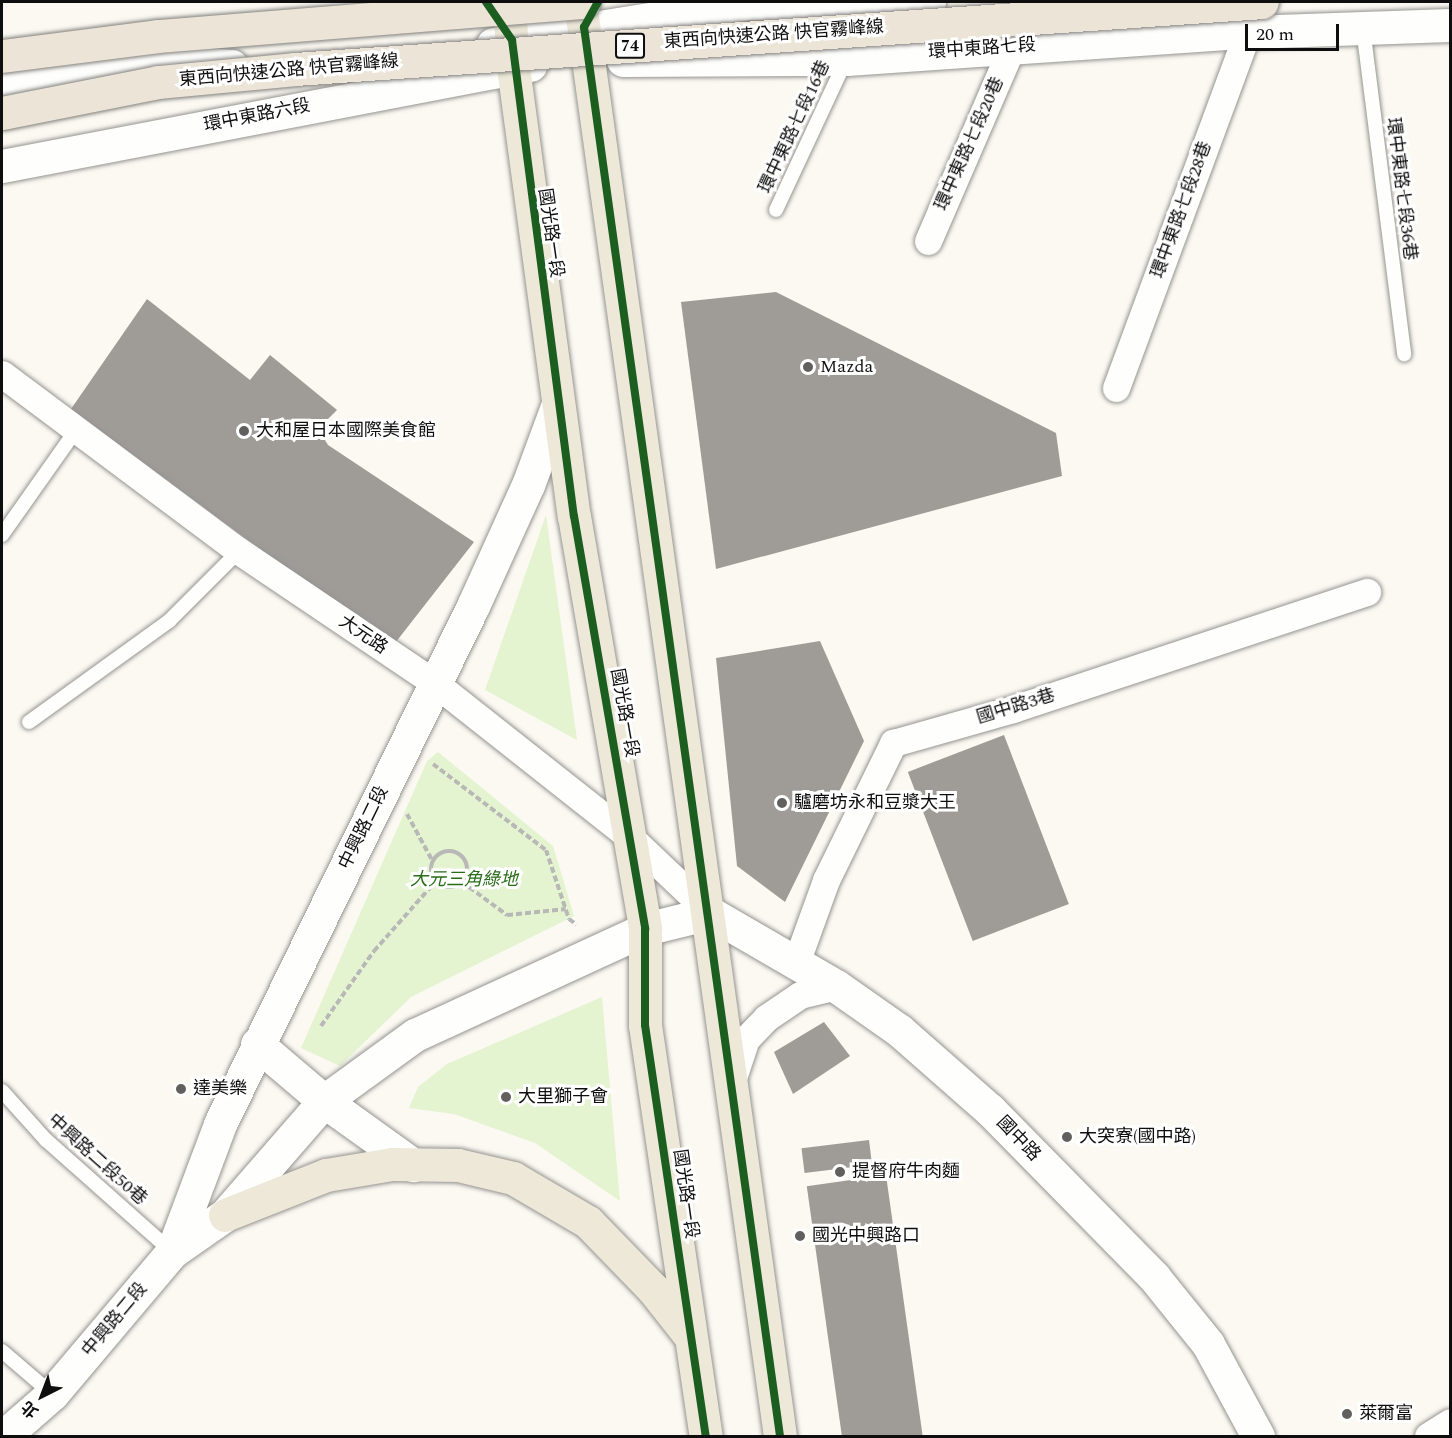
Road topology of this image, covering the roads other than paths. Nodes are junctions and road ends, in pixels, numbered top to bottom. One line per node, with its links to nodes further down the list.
1 (486, 2): 10 (main road, 國光路一段)
2 (509, 2): 10 (main road, 國光路一段)
3 (919, 2): 5 (street, 環中東路七段)
4 (1262, 2): 16 (highway, 東西向快速公路 快官霧峰線 / 74, bridge)
5 (587, 8): 10 (street, 環中東路七段); 11 (highway, bridge); 12 (main road)
6 (1450, 25): 7 (street, 環中東路七段)
7 (1363, 28): 8 (street, 環中東路七段); 20 (lane, 環中東路七段36巷)
8 (1248, 32): 9 (street, 環中東路七段); 22 (street, 環中東路七段28巷)
9 (1012, 46): 13 (street, 環中東路七段); 19 (street, 環中東路七段20巷)
10 (513, 54): 12 (street, 環中東路七段); 14 (street, 環中東路七段); 17 (street, 環中東路六段); 23 (main road, 國光路一段)
11 (2, 56)
12 (589, 60): 13 (street, 環中東路七段); 31 (main road)
13 (847, 60): 18 (lane, 環中東路七段16巷)
14 (343, 74): 15 (street, 環中東路六段)
15 (2, 80)
16 (2, 113)
17 (2, 166)
18 (776, 210)
19 (928, 241)
20 (1404, 354)
21 (2, 374): 24 (street, 大元路)
22 (1116, 388)
23 (558, 404): 28 (street, 中興路二段); 30 (main road, 國光路一段)
24 (75, 430): 25 (lane); 26 (street, 大元路)
25 (2, 535)
26 (239, 551): 28 (street, 大元路); 29 (lane)
27 (1367, 592): 33 (street, 國中路3巷)
28 (436, 684): 30 (street, 大元路); 35 (street, 中興路二段)
29 (29, 722)
30 (631, 838): 31 (street, 大元路); 32 (main road, 國光路一段)
31 (710, 913): 32 (street, 中興路二段); 33 (street, 國中路); 36 (main road)
32 (645, 929): 38 (street, 中興路二段); 42 (main road, 國光路一段)
33 (796, 963): 34 (street, 國中路)
34 (836, 986): 36 (street); 49 (street, 國中路)
35 (257, 1044): 38 (street); 41 (street, 中興路二段)
36 (733, 1078): 48 (main road)
37 (2, 1091): 41 (lane, 中興路二段50巷)
38 (324, 1101): 39 (street); 40 (street, 中興路二段)
39 (413, 1165): 40 (main road); 42 (main road)
40 (225, 1215): 41 (street, 中興路二段)
41 (172, 1252): 44 (street, 中興路二段)
42 (692, 1338): 47 (main road, 國光路一段)
43 (2, 1351): 44 (lane)
44 (52, 1394): 46 (street, 中興路二段)
45 (1450, 1422): 50 (street)
46 (4, 1437)
47 (706, 1437)
48 (780, 1437)
49 (1258, 1437)
50 (1428, 1437)

